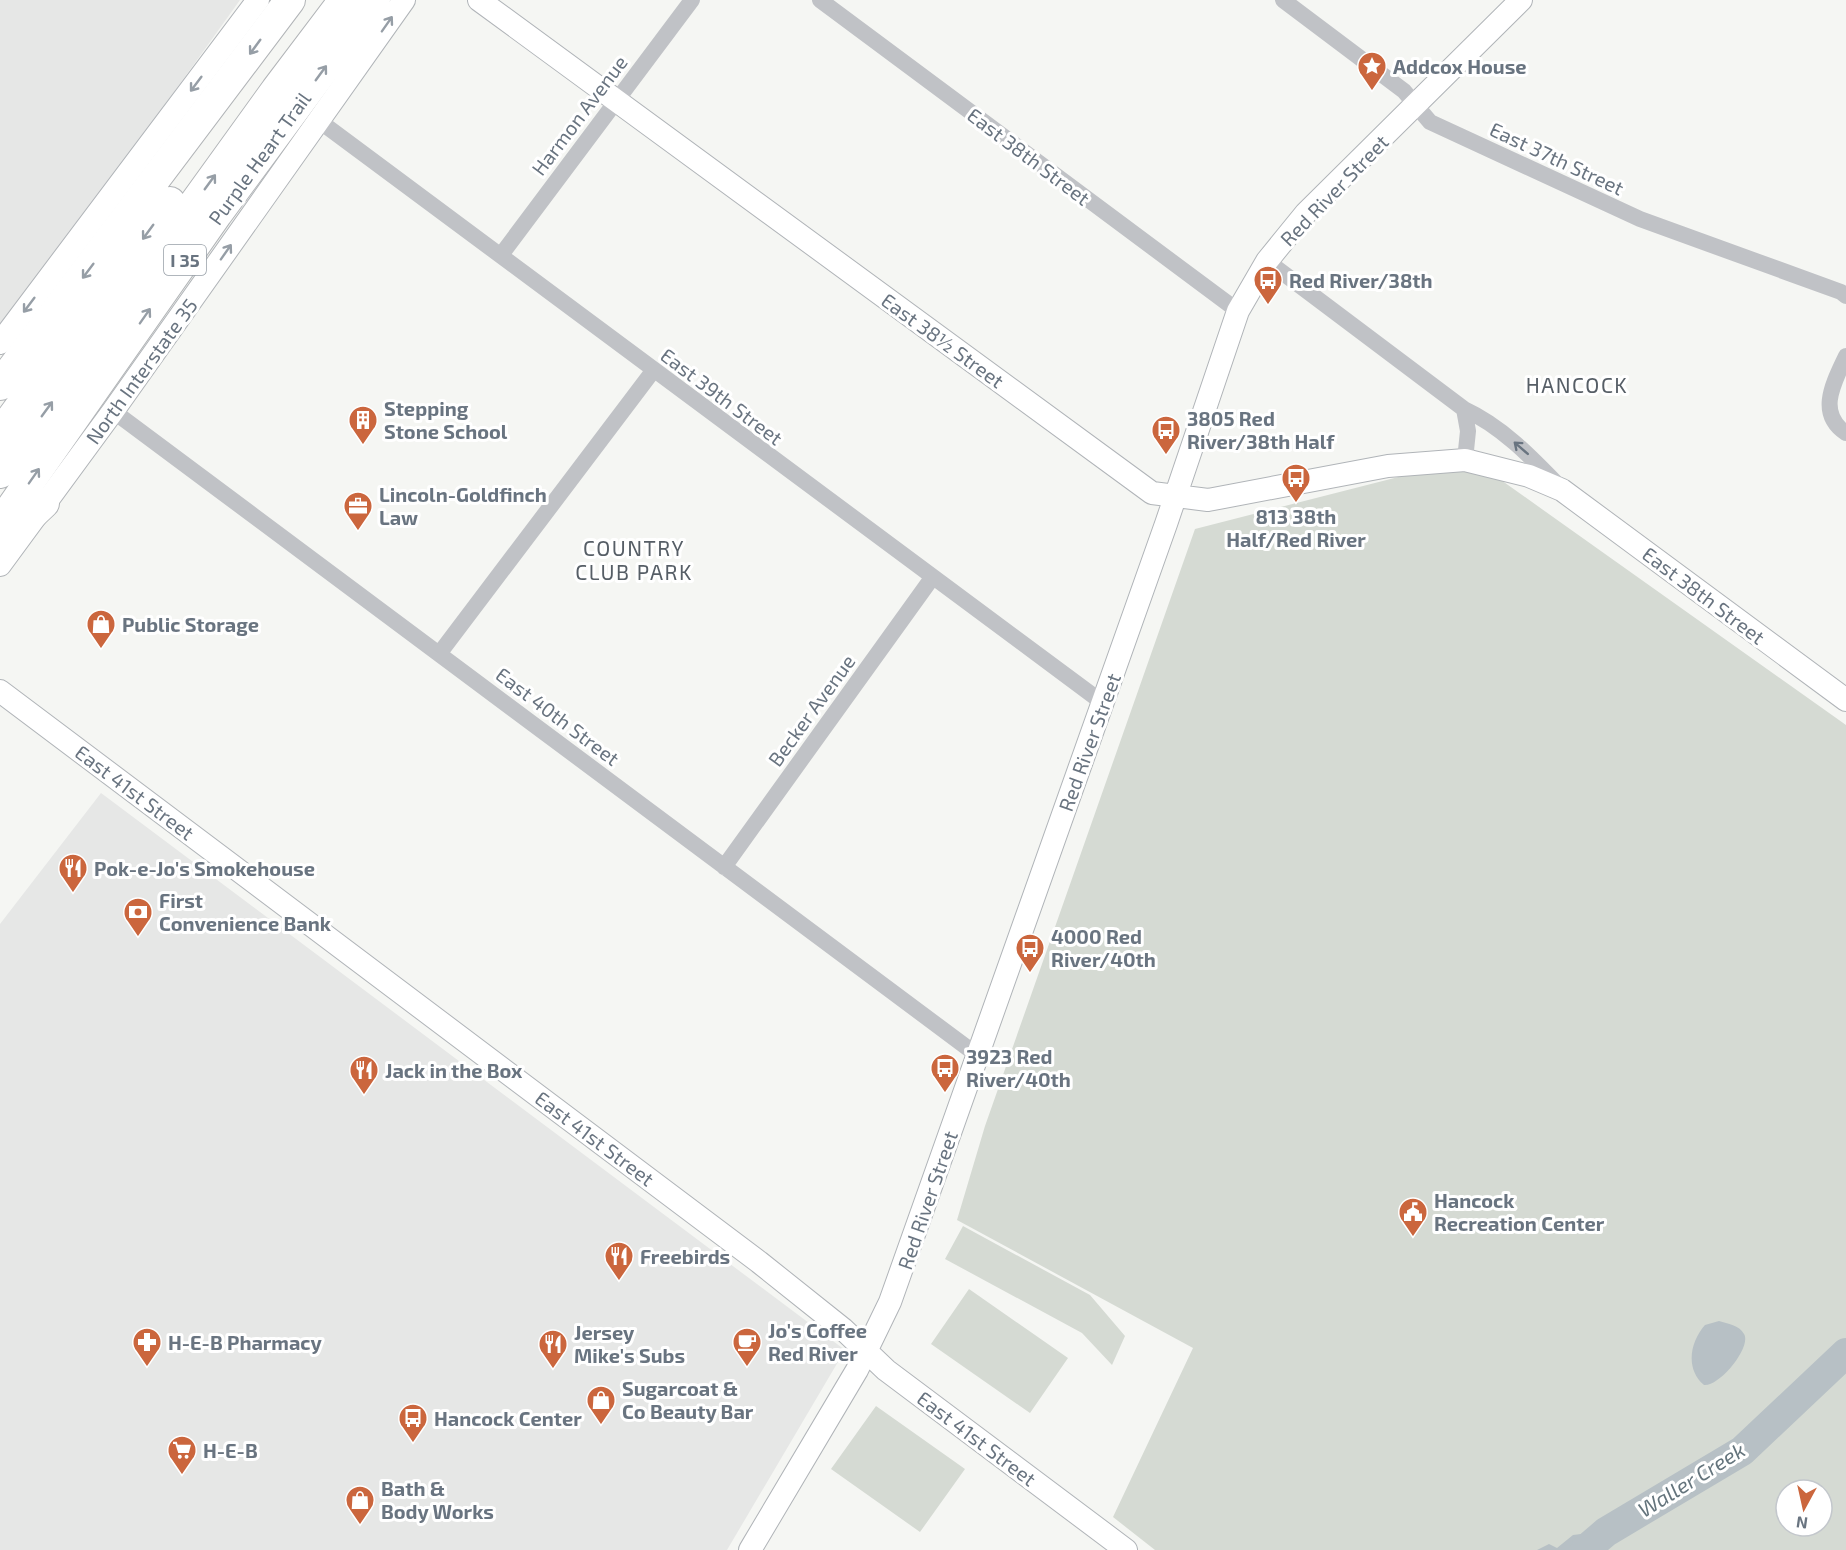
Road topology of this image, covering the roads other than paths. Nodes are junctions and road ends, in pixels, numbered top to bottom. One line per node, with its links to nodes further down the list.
1 (258, 0): 19 (street, one-way to 19)
2 (290, 0): 22 (highway, one-way to 22)
3 (321, 0): 26 (highway, I 35, one-way to 26)
4 (345, 0): 28 (highway, Purple Heart Trail / I 35, one-way to 4)
5 (375, 0): 32 (highway, Purple Heart Trail / I 35, one-way to 5)
6 (404, 0): 14 (street, North Interstate 35, one-way to 6)
7 (479, 0): 12 (street, East 38½ Street)
8 (692, 0): 12 (street, Harmon Avenue)
9 (820, 0): 18 (street, East 38th Street)
10 (1283, 0): 13 (street, East 37th Street)
11 (1521, 0): 13 (street, Red River Street)
12 (617, 99): 15 (street, Harmon Avenue); 30 (street, East 38½ Street)
13 (1416, 106): 16 (street, Red River Street); 17 (street, East 37th Street)
14 (318, 120): 15 (street, East 39th Street); 24 (street, North Interstate 35, one-way to 14)
15 (501, 255): 21 (street, East 39th Street)
16 (1267, 261): 18 (street, Red River Street); 23 (street, East 38th Street)
17 (1844, 291)
18 (1238, 311): 30 (street, Red River Street)
19 (0, 343)
20 (1846, 356): 25 (street)
21 (653, 371): 35 (street, East 39th Street); 36 (street)
22 (0, 385)
23 (1464, 409): 27 (street); 29 (street, East 38th Street, one-way to 23)
24 (113, 411): 31 (street, North Interstate 35); 36 (street, East 40th Street)
25 (1846, 433)
26 (0, 434)
27 (1465, 460): 29 (street, East 38th Street); 30 (street, East 38½ Street)
28 (0, 473)
29 (1562, 490): 38 (street, East 38th Street)
30 (1176, 496): 39 (street, Red River Street)
31 (44, 503): 33 (highway); 34 (street, North Interstate 35)
32 (0, 524)
33 (0, 544)
34 (0, 565)
35 (932, 578): 39 (street, East 39th Street); 40 (street, Becker Avenue)
36 (439, 654): 40 (street, East 40th Street)
37 (0, 691): 42 (street, East 41st Street)
38 (1846, 700)
39 (1103, 703): 41 (street, Red River Street)
40 (724, 867): 41 (street, East 40th Street)
41 (977, 1055): 42 (street, Red River Street)
42 (866, 1350): 43 (street, Red River Street); 44 (street, East 41st Street)
43 (750, 1550)
44 (1126, 1550)

